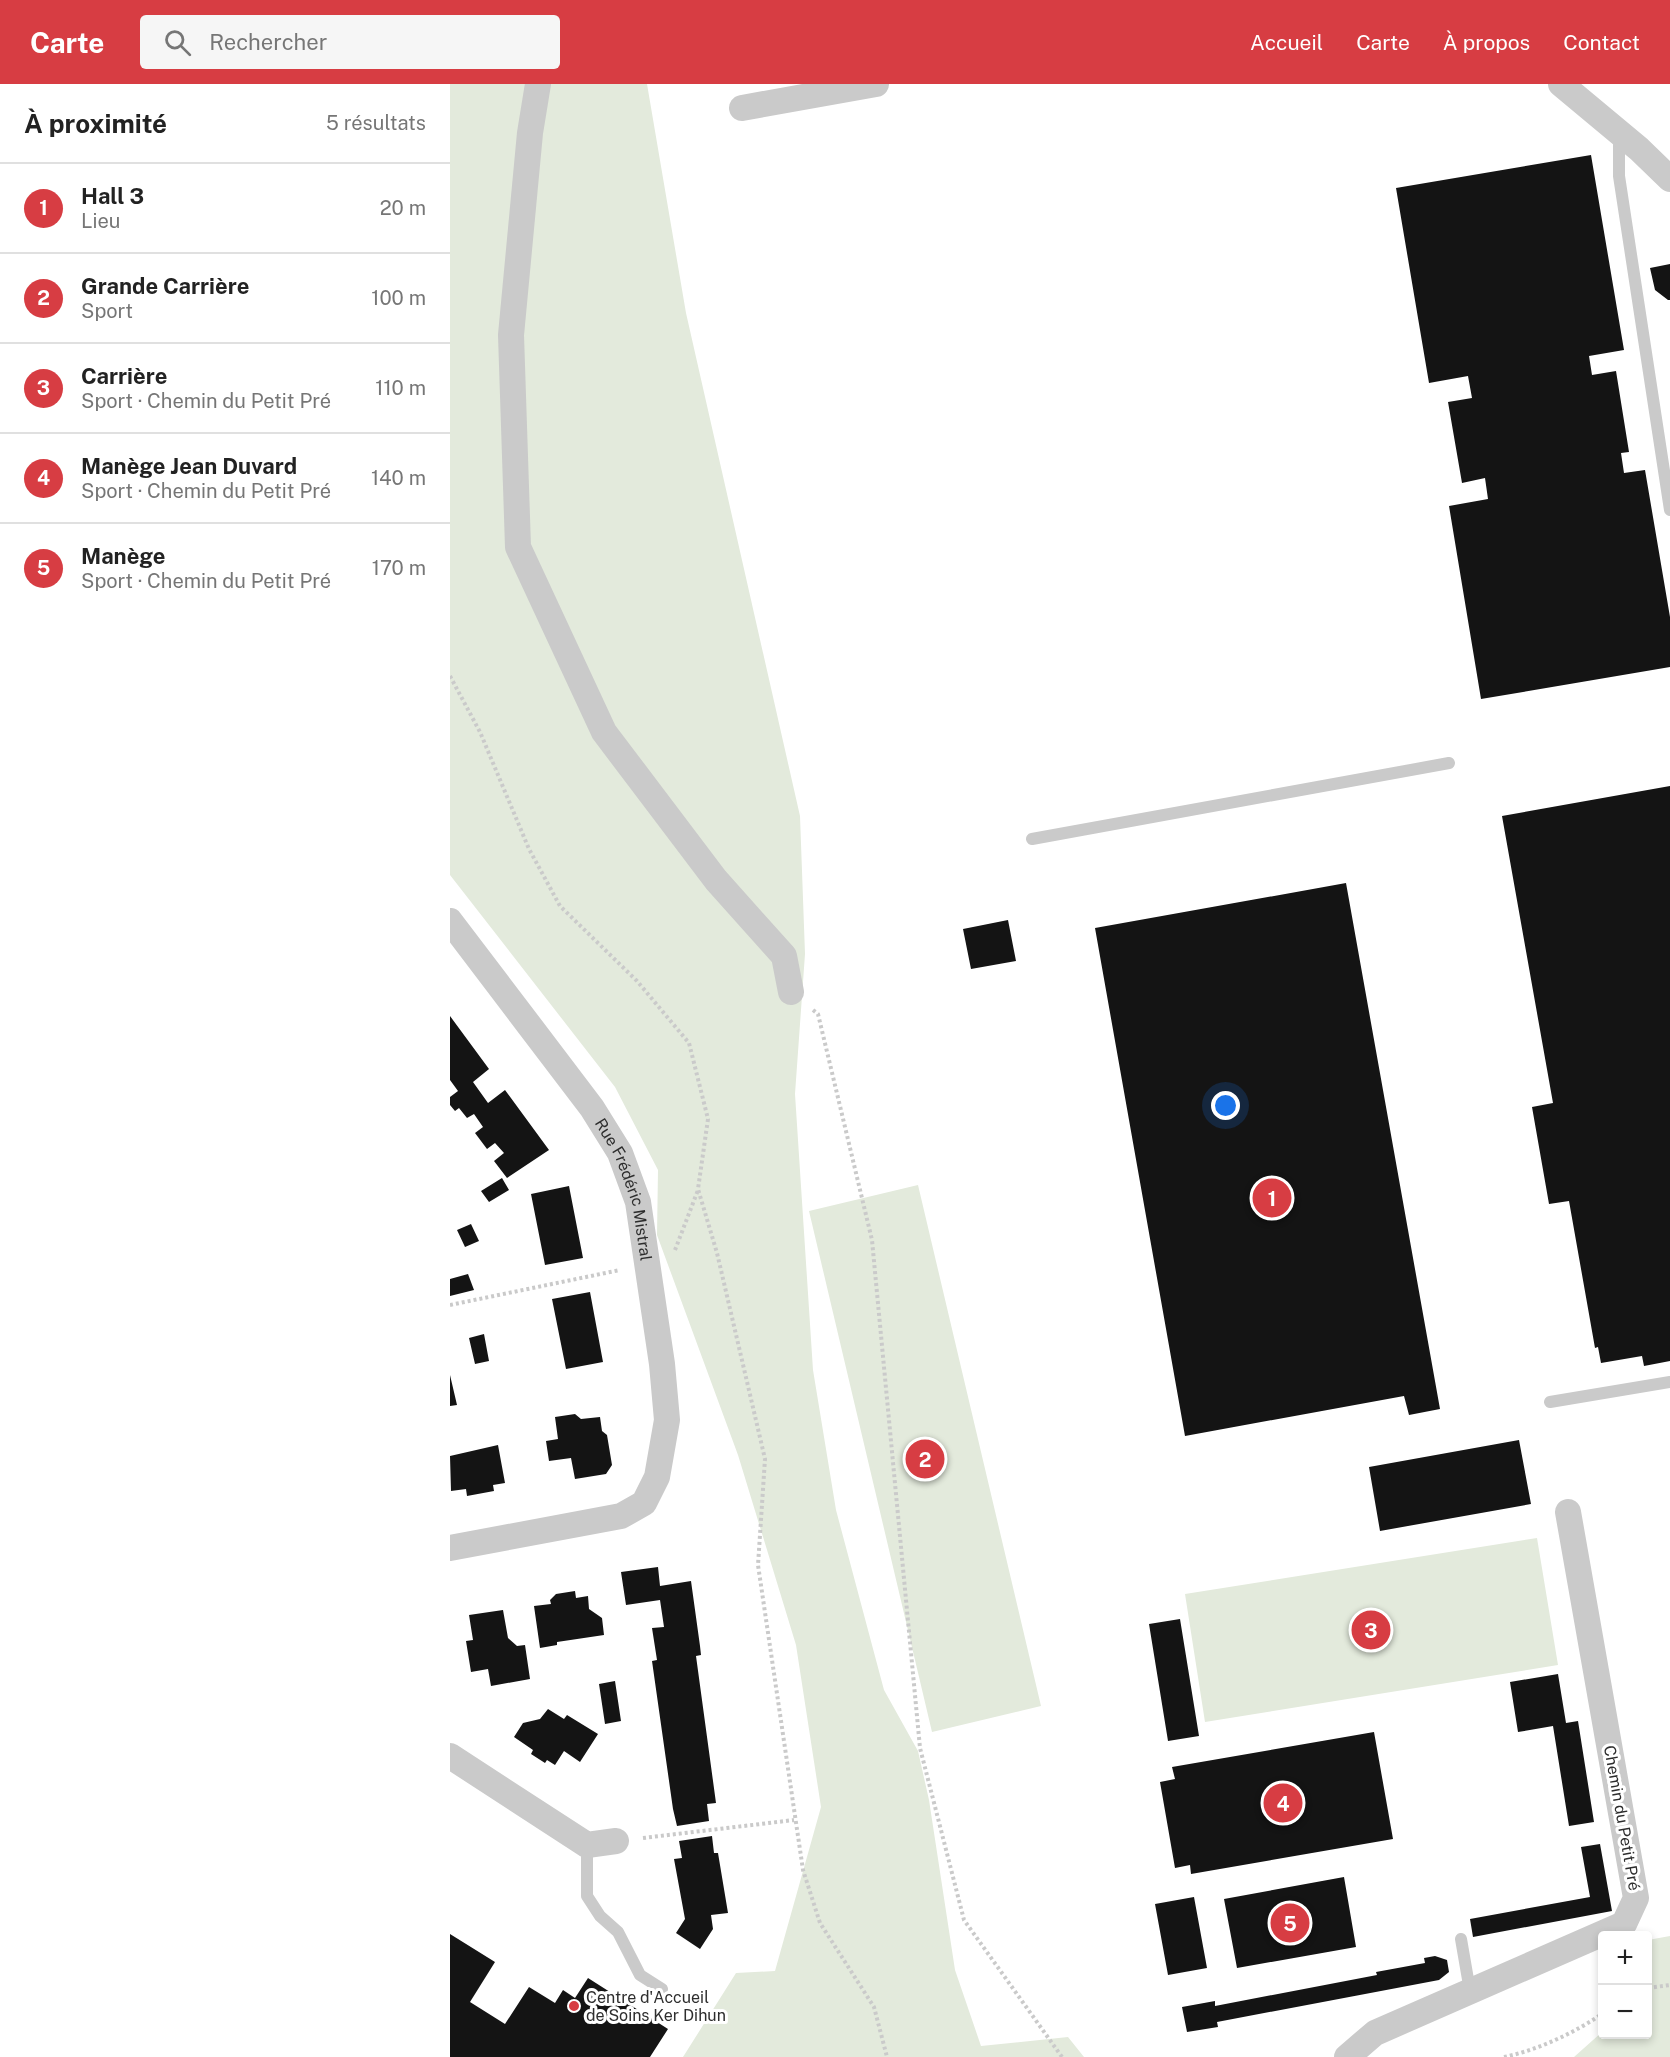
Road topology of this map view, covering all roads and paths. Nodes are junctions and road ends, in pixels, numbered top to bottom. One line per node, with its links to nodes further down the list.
1 (538, 84): 12 (street)
2 (876, 84): 4 (street)
3 (1561, 84): 5 (street)
4 (742, 108)
5 (1619, 132): 6 (street); 7 (lane)
6 (1670, 179)
7 (1670, 510)
8 (450, 676): 13 (path)
9 (1449, 763): 10 (lane)
10 (1032, 839)
11 (450, 921): 15 (street, Rue Frédéric Mistral)
12 (792, 992): 32 (path)
13 (698, 1189): 14 (path); 22 (path)
14 (674, 1254)
15 (647, 1265): 16 (path); 20 (street, Rue Frédéric Mistral)
16 (450, 1305)
17 (1670, 1383): 18 (lane)
18 (1550, 1402)
19 (1568, 1512): 29 (street, Chemin du Petit Pré)
20 (450, 1548)
21 (450, 1756): 24 (street)
22 (794, 1820): 23 (path); 31 (path)
23 (616, 1841): 24 (street)
24 (587, 1845): 28 (lane)
25 (1461, 1939): 29 (lane)
26 (1670, 1985): 27 (path)
27 (1652, 1987)
28 (662, 1989)
29 (1470, 1991): 33 (street, Chemin du Petit Pré)
30 (1598, 2017): 34 (path)
31 (887, 2057)
32 (1062, 2057)
33 (1347, 2057)
34 (1504, 2057)

